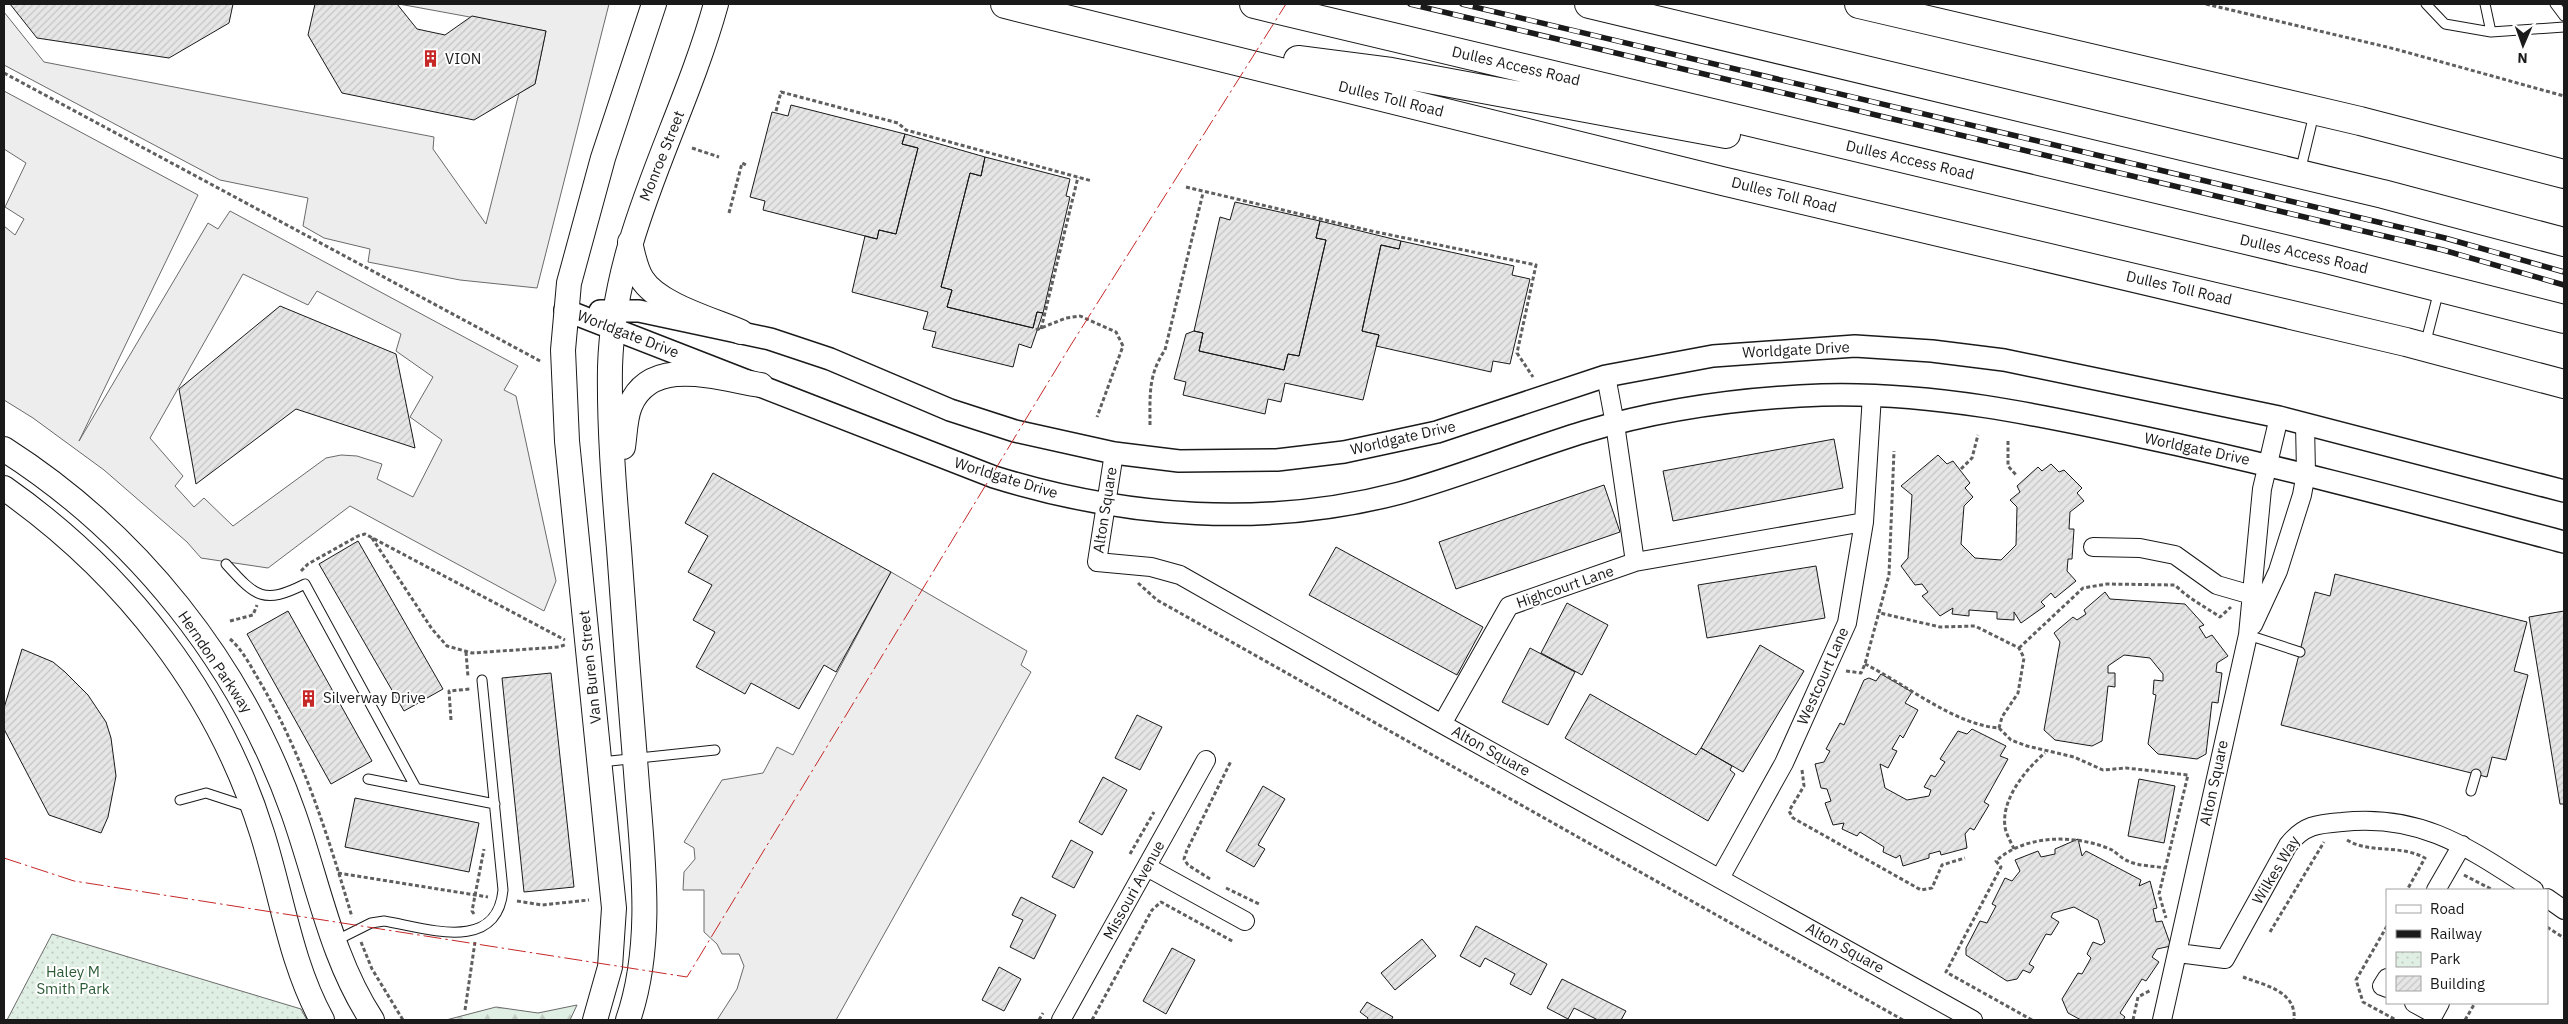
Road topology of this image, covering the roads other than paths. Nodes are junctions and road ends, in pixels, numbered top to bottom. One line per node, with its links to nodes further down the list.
1 (654, 4): 21 (main road)
2 (1005, 4): 13 (highway, Dulles Toll Road)
3 (1254, 4): 15 (highway, Dulles Access Road)
4 (1589, 4): 16 (highway)
5 (1859, 4): 14 (highway)
6 (2426, 4): 12 (lane)
7 (2485, 4): 12 (lane)
8 (2555, 4): 10 (lane)
9 (716, 6): 18 (main road, Monroe Street)
10 (2564, 16)
11 (2564, 27): 12 (lane)
12 (2491, 32)
13 (1152, 40): 15 (highway); 25 (highway, Dulles Toll Road)
14 (2315, 110): 16 (lane); 17 (highway)
15 (1926, 163): 20 (highway, Dulles Access Road)
16 (2300, 174): 19 (highway)
17 (2564, 174)
18 (630, 240): 23 (main road, Monroe Street); 24 (main road)
19 (2564, 242)
20 (2439, 287): 22 (highway, Dulles Access Road); 25 (lane)
21 (565, 310): 23 (street, Worldgate Drive); 54 (main road, Van Buren Street)
22 (2564, 319)
23 (614, 320): 24 (street, Worldgate Drive); 28 (street, Worldgate Drive); 39 (main road)
24 (741, 332): 34 (street, Worldgate Drive)
25 (2424, 347): 27 (highway, Dulles Toll Road)
26 (1606, 376): 30 (street, Worldgate Drive); 31 (street); 34 (street, Worldgate Drive)
27 (2564, 384)
28 (761, 386): 39 (main road); 40 (street, Worldgate Drive)
29 (1872, 395): 31 (street, Worldgate Drive); 35 (street, Worldgate Drive); 41 (street, Westcourt Lane)
30 (2279, 418): 32 (street, Worldgate Drive); 35 (street, Alton Square)
31 (1615, 424): 40 (street, Worldgate Drive); 44 (street)
32 (2305, 424): 36 (street, Alton Square); 38 (street, Worldgate Drive)
33 (4, 449): 71 (main road, Herndon Parkway)
34 (1114, 453): 40 (street, Alton Square)
35 (2268, 464): 36 (street, Worldgate Drive); 46 (street, Alton Square)
36 (2306, 474): 42 (street, Worldgate Drive); 46 (street, Alton Square)
37 (4, 488): 61 (main road, Herndon Parkway)
38 (2564, 491)
39 (615, 504): 52 (main road)
40 (1106, 504): 50 (street, Alton Square)
41 (1864, 522): 44 (street, Highcourt Lane); 64 (street, Westcourt Lane)
42 (2564, 542)
43 (2093, 547): 46 (street)
44 (1635, 562): 50 (street, Highcourt Lane)
45 (226, 564): 57 (lane)
46 (2258, 598): 47 (street, Alton Square)
47 (2248, 634): 48 (lane); 72 (street, Alton Square)
48 (2300, 652)
49 (482, 683): 60 (lane)
50 (1442, 724): 64 (street, Alton Square)
51 (715, 750): 52 (lane)
52 (635, 758): 54 (lane); 78 (main road)
53 (1206, 760): 63 (street, Missouri Avenue)
54 (600, 762): 77 (main road, Van Buren Street)
55 (2476, 774): 58 (lane)
56 (368, 779): 57 (lane)
57 (416, 788): 60 (lane)
58 (2471, 791)
59 (180, 800): 61 (lane)
60 (495, 804): 71 (lane)
61 (254, 809): 75 (main road, Herndon Parkway)
62 (2462, 845): 65 (street, Wilkes Way); 66 (street); 72 (street, Wilkes Way)
63 (1148, 867): 70 (street); 79 (street, Missouri Avenue)
64 (1720, 878): 80 (street, Alton Square)
65 (2509, 883): 67 (street, Wilkes Way)
66 (2437, 889)
67 (2530, 889)
68 (2548, 899): 69 (street)
69 (2564, 910)
70 (1244, 921)
71 (334, 941): 76 (main road, Herndon Parkway)
72 (2178, 954): 81 (street, Alton Square)
73 (2416, 1004): 74 (street)
74 (2439, 1004)
75 (322, 1020)
76 (372, 1020)
77 (595, 1020)
78 (628, 1020)
79 (1061, 1020)
80 (1973, 1020)
81 (2162, 1020)

